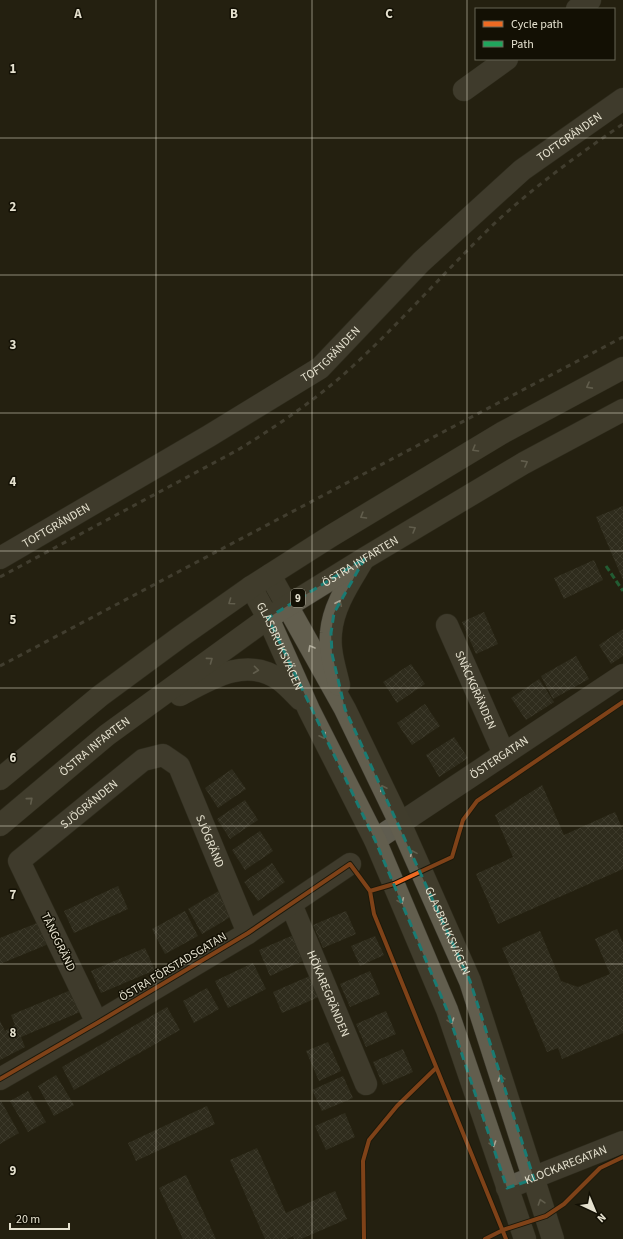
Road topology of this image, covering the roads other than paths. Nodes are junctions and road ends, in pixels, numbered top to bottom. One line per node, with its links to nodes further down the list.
1 (590, 0): 2 (street)
2 (578, 8)
3 (506, 60): 4 (street)
4 (464, 90)
5 (623, 99): 8 (street, TOFTGRÄNDEN)
6 (623, 368): 10 (main road, one-way to 10)
7 (623, 410): 9 (main road, ÖSTRA INFARTEN / 9, one-way to 7)
8 (0, 558)
9 (365, 558): 12 (main road, ÖSTRA INFARTEN / 9); 16 (main road, one-way to 9)
10 (270, 575): 11 (main road); 12 (main road, GLASBRUKSVÄGEN)
11 (251, 587): 13 (main road, GLASBRUKSVÄGEN); 21 (main road, one-way to 21)
12 (287, 605): 13 (main road, ÖSTRA INFARTEN / 9); 16 (main road, GLASBRUKSVÄGEN, one-way to 12)
13 (268, 618): 17 (main road, GLASBRUKSVÄGEN); 18 (main road, ÖSTRA INFARTEN / 9, one-way to 13)
14 (447, 625): 19 (street, SNÄCKGRÄNDEN)
15 (623, 675): 19 (street, ÖSTERGATAN)
16 (345, 709): 22 (main road, GLASBRUKSVÄGEN, one-way to 16)
17 (310, 710): 18 (main road, one-way to 17); 24 (main road, GLASBRUKSVÄGEN, one-way to 24)
18 (107, 735): 23 (main road, ÖSTRA INFARTEN / 9, one-way to 18)
19 (504, 754): 22 (street, ÖSTERGATAN)
20 (163, 755): 25 (street, SJÖGRÄNDEN); 28 (street, SJÖGRÄND)
21 (0, 779)
22 (400, 823): 24 (street, ÖSTERGATAN); 33 (main road, GLASBRUKSVÄGEN, one-way to 22)
23 (0, 825)
24 (375, 840): 34 (main road, GLASBRUKSVÄGEN, one-way to 34)
25 (18, 861): 29 (street, TÅNGGRÄND)
26 (350, 864): 27 (street, ÖSTRA FÖRSTADSGATAN)
27 (291, 904): 28 (street, ÖSTRA FÖRSTADSGATAN); 31 (street, HÖKAREGRÄNDEN)
28 (248, 933): 29 (street, ÖSTRA FÖRSTADSGATAN)
29 (97, 1023): 30 (street, ÖSTRA FÖRSTADSGATAN)
30 (0, 1079)
31 (366, 1084)
32 (623, 1142): 33 (street, KLOCKAREGATAN)
33 (534, 1179): 34 (street, KLOCKAREGATAN); 36 (main road, GLASBRUKSVÄGEN, one-way to 33)
34 (508, 1188): 35 (main road, GLASBRUKSVÄGEN)
35 (525, 1239)
36 (553, 1239)

